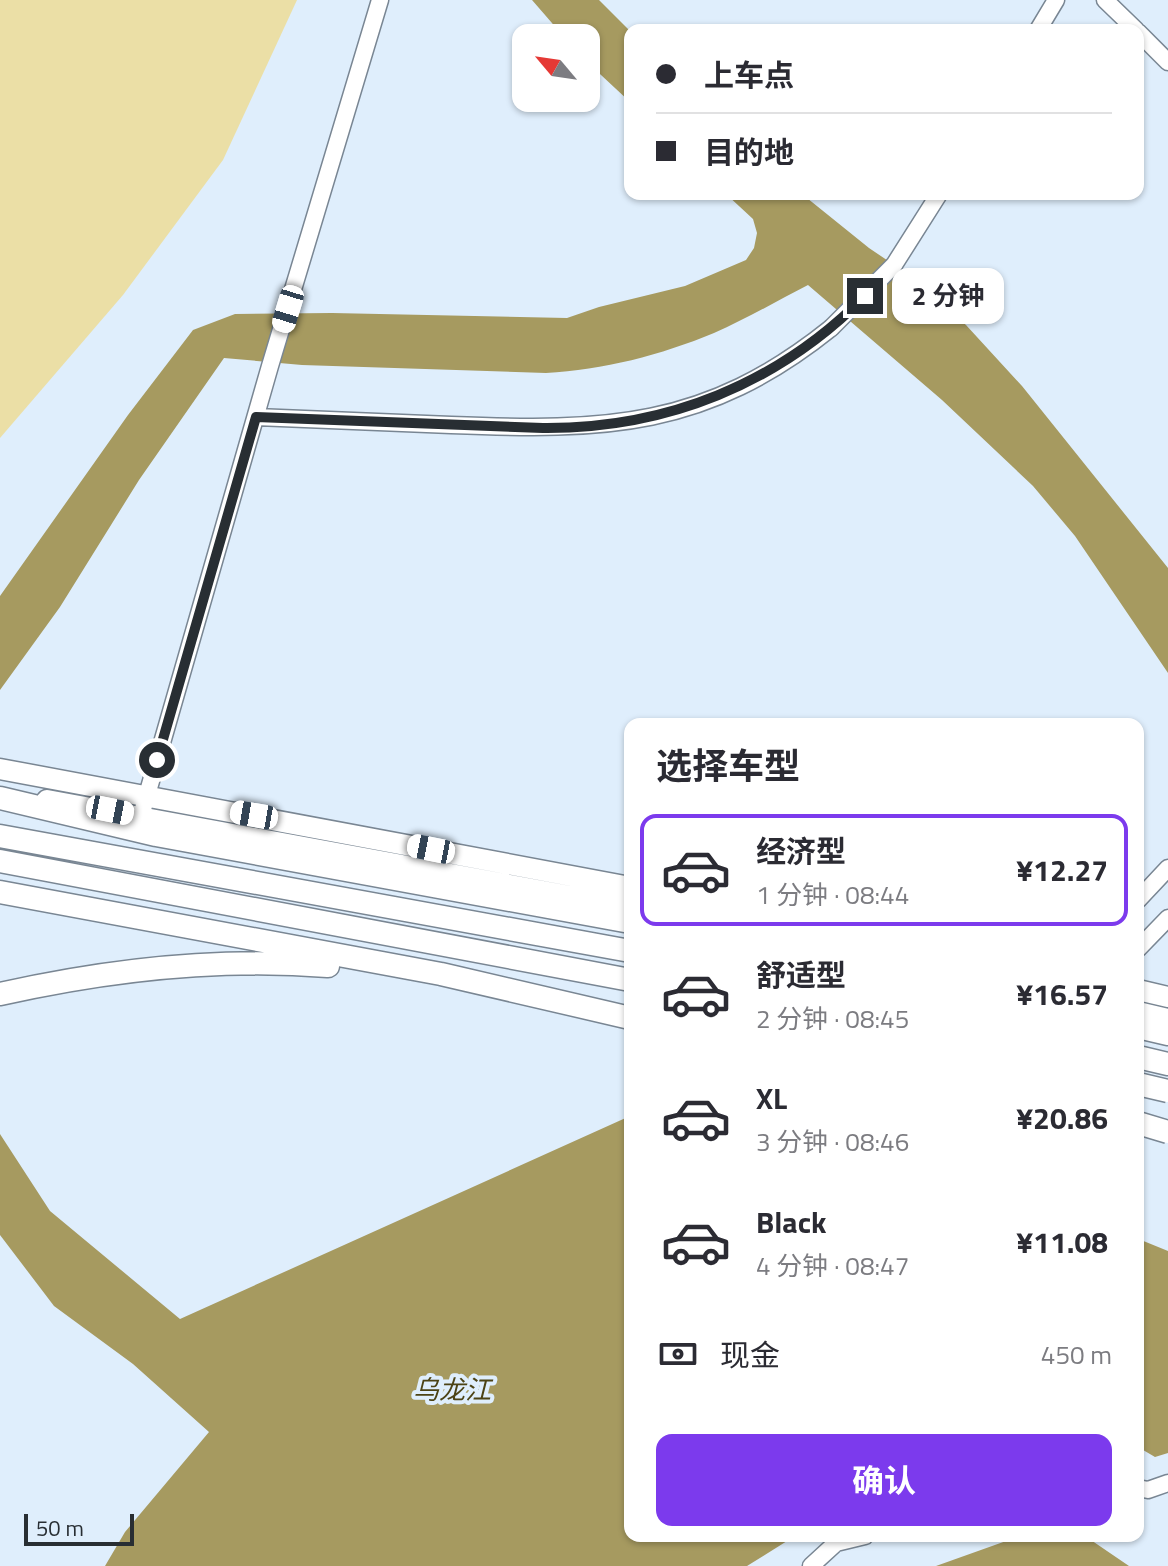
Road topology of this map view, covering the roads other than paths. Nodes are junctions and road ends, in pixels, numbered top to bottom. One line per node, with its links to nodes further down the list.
1 (380, 0): 9 (street)
2 (1056, 0): 4 (street)
3 (1105, 0): 5 (street)
4 (1042, 24)
5 (1130, 24)
6 (1144, 38): 7 (street)
7 (1168, 62)
8 (935, 200): 9 (street, bridge)
9 (256, 417): 12 (street)
10 (0, 769): 12 (main road)
11 (0, 792): 14 (main road)
12 (147, 796): 14 (street); 18 (main road)
13 (0, 798): 23 (highway)
14 (141, 816): 21 (main road)
15 (0, 836): 25 (highway)
16 (0, 861): 27 (highway)
17 (1168, 868): 20 (street)
18 (624, 886)
19 (0, 892): 26 (highway)
20 (1144, 894)
21 (624, 906)
22 (1168, 918): 24 (street)
23 (624, 921)
24 (1144, 943)
25 (624, 950)
26 (441, 974): 29 (highway); 32 (highway)
27 (624, 979)
28 (1144, 991): 30 (main road)
29 (0, 994)
30 (1168, 997)
31 (1144, 1013): 33 (main road)
32 (624, 1017)
33 (1168, 1019)
34 (1144, 1028): 35 (highway)
35 (1168, 1034)
36 (1144, 1058): 37 (highway)
37 (1168, 1064)
38 (1144, 1085): 39 (highway, bridge)
39 (1168, 1091)
40 (1144, 1125): 41 (highway, bridge)
41 (1168, 1132)
42 (1168, 1483): 43 (street)
43 (1144, 1489)
44 (840, 1542): 45 (street)
45 (811, 1566)

